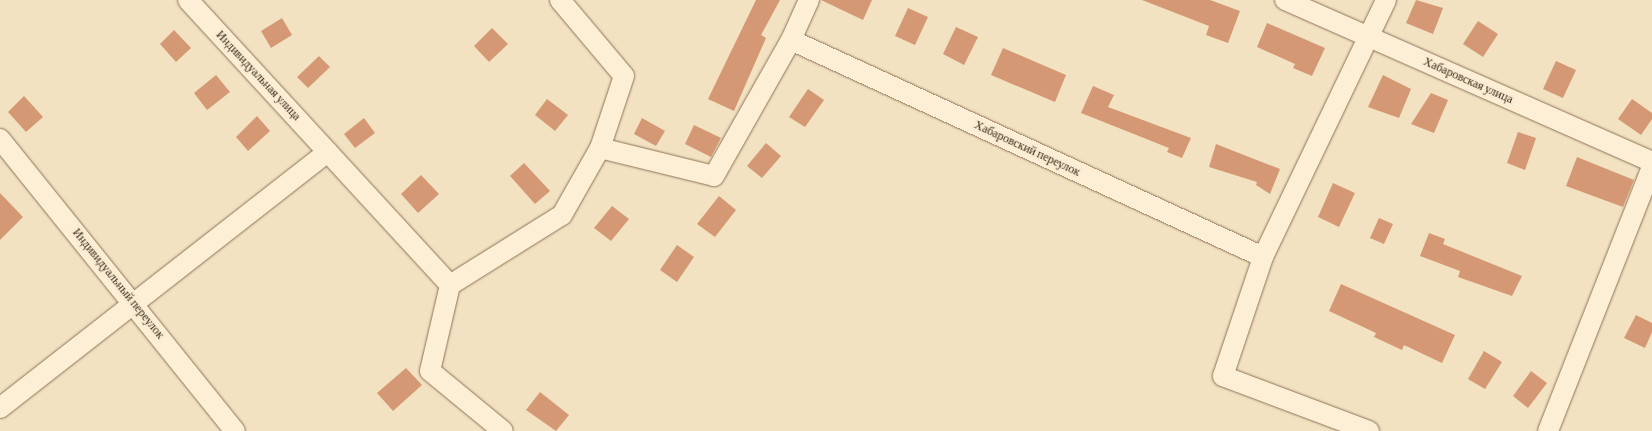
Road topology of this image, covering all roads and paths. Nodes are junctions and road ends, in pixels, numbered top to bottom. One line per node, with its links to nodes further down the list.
1 (188, 0): 10 (street, Индивидуальная улица)
2 (560, 0): 9 (street)
3 (809, 0): 7 (street)
4 (1285, 0): 6 (street, Хабаровская улица)
5 (1386, 0): 6 (street)
6 (1371, 38): 11 (street, Хабаровская улица); 13 (street)
7 (791, 40): 9 (street); 13 (street, Хабаровский переулок)
8 (0, 139): 15 (street, Индивидуальный переулок)
9 (600, 148): 14 (street)
10 (328, 152): 14 (street, Индивидуальная улица); 15 (street)
11 (1652, 162)
12 (1652, 167): 20 (street)
13 (1263, 257): 19 (street)
14 (450, 285): 18 (street)
15 (134, 303): 16 (street); 17 (street, Индивидуальный переулок)
16 (0, 408)
17 (235, 431)
18 (503, 431)
19 (1368, 431)
20 (1548, 431)

